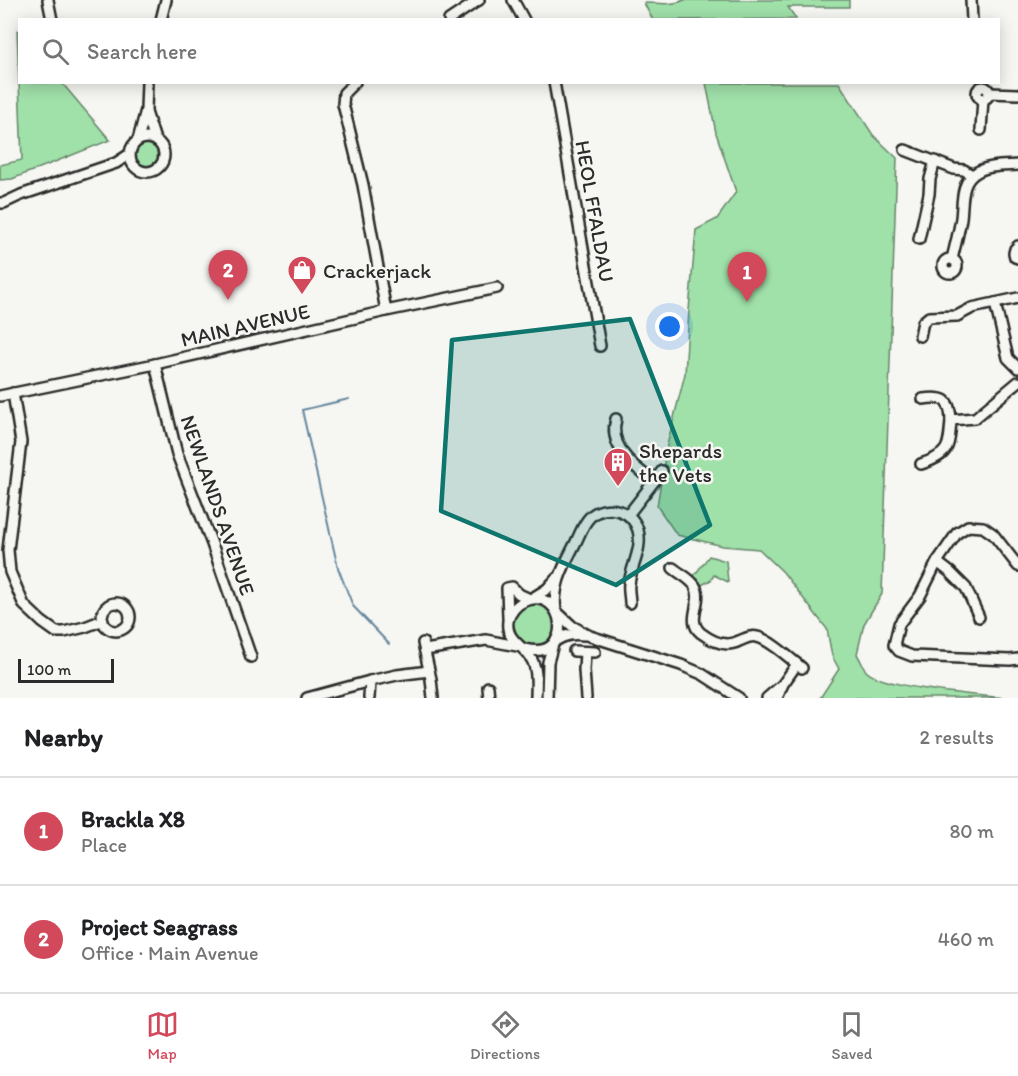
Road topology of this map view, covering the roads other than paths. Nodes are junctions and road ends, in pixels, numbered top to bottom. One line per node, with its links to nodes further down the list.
1 (48, 0): 8 (street)
2 (166, 0): 9 (street)
3 (478, 0): 10 (street)
4 (513, 0): 11 (street)
5 (971, 0): 7 (street)
6 (982, 15): 7 (street)
7 (972, 17)
8 (52, 18)
9 (162, 18)
10 (452, 18)
11 (523, 18)
12 (147, 84): 16 (street)
13 (353, 84): 35 (street)
14 (554, 84): 37 (street, HEOL FFALDAU)
15 (1018, 94): 17 (street)
16 (146, 110): 18 (street); 19 (street)
17 (981, 130)
18 (138, 140): 19 (street); 21 (street)
19 (154, 140): 25 (street)
20 (905, 150): 22 (street)
21 (130, 154): 23 (street); 25 (street)
22 (935, 161): 26 (street); 28 (street)
23 (116, 163): 25 (street); 27 (street)
24 (1018, 165): 26 (street)
25 (134, 166)
26 (972, 175): 31 (street)
27 (1, 205)
28 (919, 239)
29 (1018, 246): 30 (street)
30 (1018, 258)
31 (952, 259)
32 (497, 288): 35 (street, MAIN AVENUE)
33 (1018, 298): 34 (street)
34 (995, 303): 36 (street); 39 (street)
35 (386, 311): 38 (street, MAIN AVENUE)
36 (920, 336)
37 (600, 346)
38 (155, 364): 41 (street, MAIN AVENUE); 65 (street, NEWLANDS AVENUE)
39 (1018, 368)
40 (1018, 382): 45 (street)
41 (13, 393): 42 (street, MAIN AVENUE); 58 (street)
42 (0, 396)
43 (923, 399): 45 (street)
44 (616, 419): 48 (street)
45 (951, 420): 46 (street)
46 (921, 464)
47 (662, 471): 48 (street)
48 (654, 481): 49 (street)
49 (628, 515): 53 (street); 54 (street)
50 (938, 562): 51 (street); 57 (street); 66 (street)
51 (1018, 566)
52 (675, 573): 69 (street)
53 (561, 574): 55 (street); 56 (street)
54 (627, 597)
55 (531, 599): 56 (street); 59 (street); 59 (street)
56 (557, 612): 60 (street); 62 (street)
57 (979, 617)
58 (103, 620)
59 (508, 622): 61 (street); 63 (street)
60 (590, 636): 62 (street); 71 (street)
61 (486, 640): 63 (street); 67 (street)
62 (555, 642): 63 (street); 77 (street)
63 (522, 648): 76 (street)
64 (574, 651): 78 (street)
65 (251, 657)
66 (1018, 659)
67 (429, 671): 68 (street); 74 (street)
68 (370, 681): 72 (street); 73 (street)
69 (783, 684): 80 (street); 81 (street)
70 (488, 687): 75 (street)
71 (731, 696): 79 (street)
72 (307, 698)
73 (369, 698)
74 (433, 698)
75 (489, 698)
76 (536, 698)
77 (547, 698)
78 (586, 698)
79 (739, 698)
80 (767, 698)
81 (777, 698)

